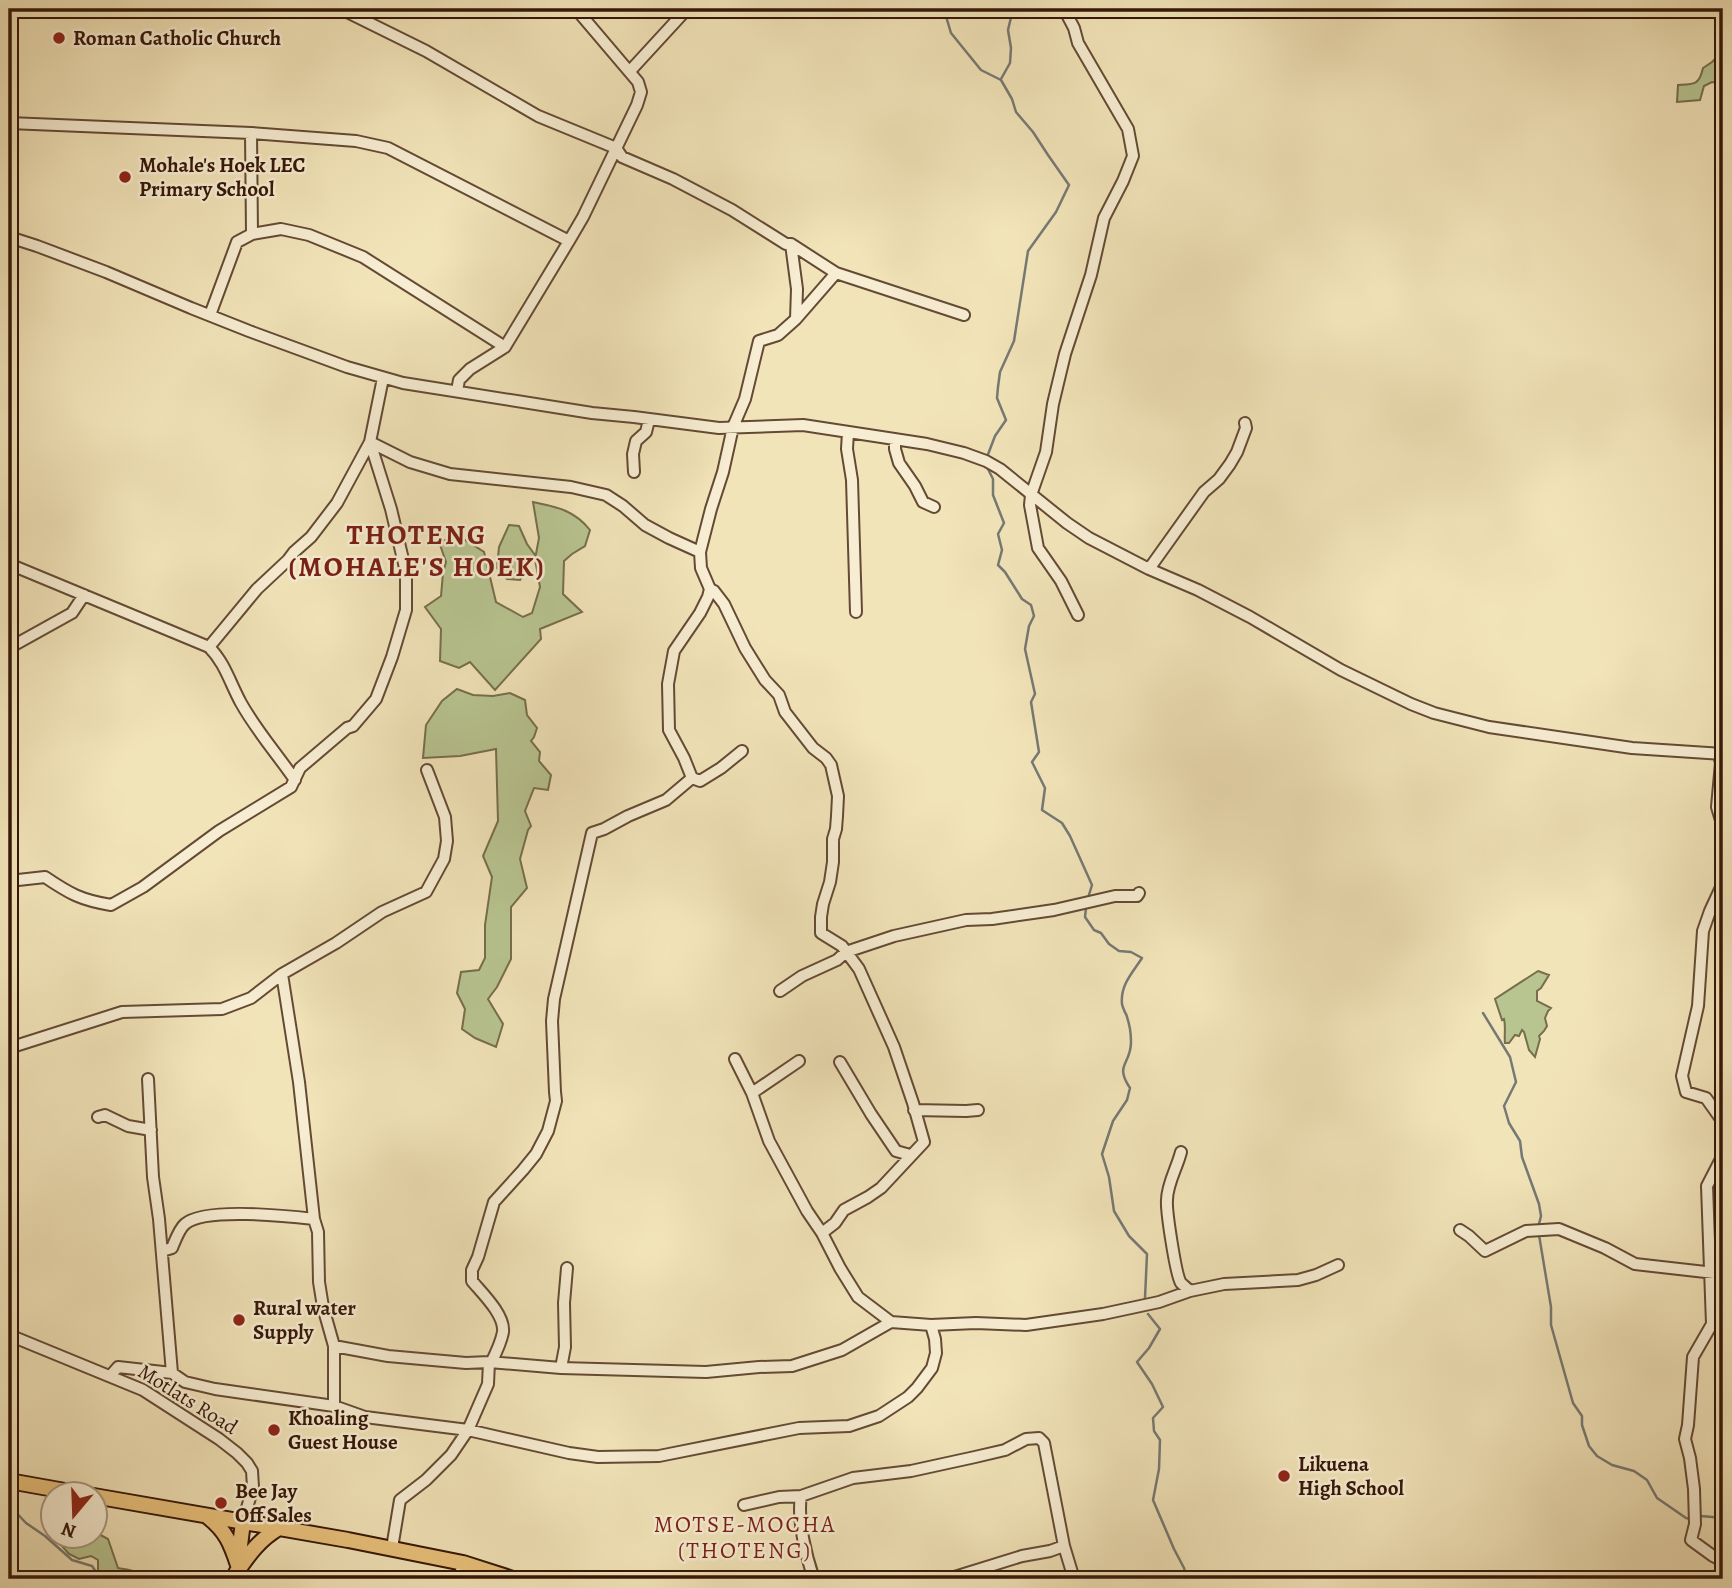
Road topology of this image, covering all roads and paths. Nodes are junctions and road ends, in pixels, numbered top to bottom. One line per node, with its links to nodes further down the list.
1 (341, 9): 8 (street)
2 (576, 9): 5 (street)
3 (687, 9): 5 (street)
4 (1064, 9): 27 (street)
5 (630, 71): 8 (street)
6 (9, 123): 7 (street)
7 (251, 133): 9 (street); 11 (street)
8 (615, 148): 11 (street); 12 (street)
9 (252, 234): 14 (street); 17 (street)
10 (9, 237): 14 (street)
11 (569, 241): 17 (street)
12 (791, 244): 13 (street); 16 (street)
13 (836, 273): 15 (street); 16 (street)
14 (210, 315): 18 (street)
15 (964, 315)
16 (796, 319): 22 (street)
17 (505, 347): 19 (street)
18 (383, 378): 19 (street); 25 (street)
19 (457, 391): 20 (street)
20 (649, 420): 22 (street); 26 (street)
21 (1245, 423): 31 (street)
22 (733, 427): 23 (street); 29 (street)
23 (848, 432): 24 (street); 34 (street)
24 (895, 440): 27 (street); 28 (street)
25 (370, 442): 29 (street); 36 (street); 42 (street)
26 (634, 472)
27 (1031, 495): 31 (street); 35 (street)
28 (934, 507)
29 (700, 552): 32 (street)
30 (9, 564): 33 (street)
31 (1149, 569): 39 (street)
32 (710, 589): 41 (street); 47 (street)
33 (83, 595): 36 (street); 37 (street)
34 (856, 612)
35 (1079, 615)
36 (209, 647): 42 (street)
37 (9, 648)
38 (742, 751): 41 (street)
39 (1721, 755): 43 (street)
40 (427, 769): 48 (street)
41 (692, 778): 80 (street)
42 (295, 780): 44 (street)
43 (1723, 827)
44 (9, 881)
45 (1723, 883): 56 (street)
46 (1139, 893): 47 (street)
47 (846, 952): 49 (street); 58 (street)
48 (282, 974): 50 (street); 66 (street)
49 (780, 991)
50 (9, 1048)
51 (735, 1059): 55 (street)
52 (799, 1062): 55 (street)
53 (840, 1062): 64 (street)
54 (148, 1079): 62 (street)
55 (752, 1093): 68 (street)
56 (1706, 1098): 57 (street); 61 (street)
57 (1723, 1101)
58 (914, 1110): 59 (street); 64 (street)
59 (978, 1110)
60 (98, 1117): 62 (street)
61 (1723, 1122)
62 (151, 1130): 69 (street)
63 (1181, 1152): 74 (street)
64 (910, 1155): 68 (street)
65 (1723, 1155): 72 (street)
66 (314, 1219): 69 (street); 79 (street)
67 (1460, 1230): 72 (street)
68 (821, 1233): 75 (street)
69 (162, 1251): 82 (street)
70 (1338, 1265): 74 (street)
71 (567, 1268): 81 (street)
72 (1710, 1273): 73 (street); 77 (street)
73 (1723, 1274)
74 (1190, 1290): 76 (street)
75 (891, 1322): 76 (street); 81 (street)
76 (931, 1325): 85 (street)
77 (1718, 1325): 97 (street)
78 (9, 1335): 83 (street, Motlats Road)
79 (334, 1346): 80 (street); 84 (street)
80 (490, 1363): 81 (street); 85 (street)
81 (561, 1368)
82 (172, 1373): 83 (street); 84 (street)
83 (111, 1375): 92 (street, Motlats Road)
84 (334, 1406): 85 (street)
85 (468, 1430): 95 (street)
86 (9, 1481): 87 (main road)
87 (38, 1486)
88 (801, 1496): 90 (street); 94 (street); 101 (street)
89 (108, 1498): 91 (main road)
90 (744, 1505)
91 (204, 1514): 92 (main road); 98 (main road)
92 (243, 1522): 93 (main road); 98 (main road)
93 (279, 1528): 95 (main road); 98 (main road)
94 (1064, 1546): 102 (street); 103 (street)
95 (392, 1548): 96 (main road)
96 (463, 1563): 99 (street); 100 (main road)
97 (1723, 1564)
98 (236, 1572)
99 (459, 1579)
100 (513, 1579)
101 (814, 1579)
102 (948, 1579)
103 (1074, 1579)

